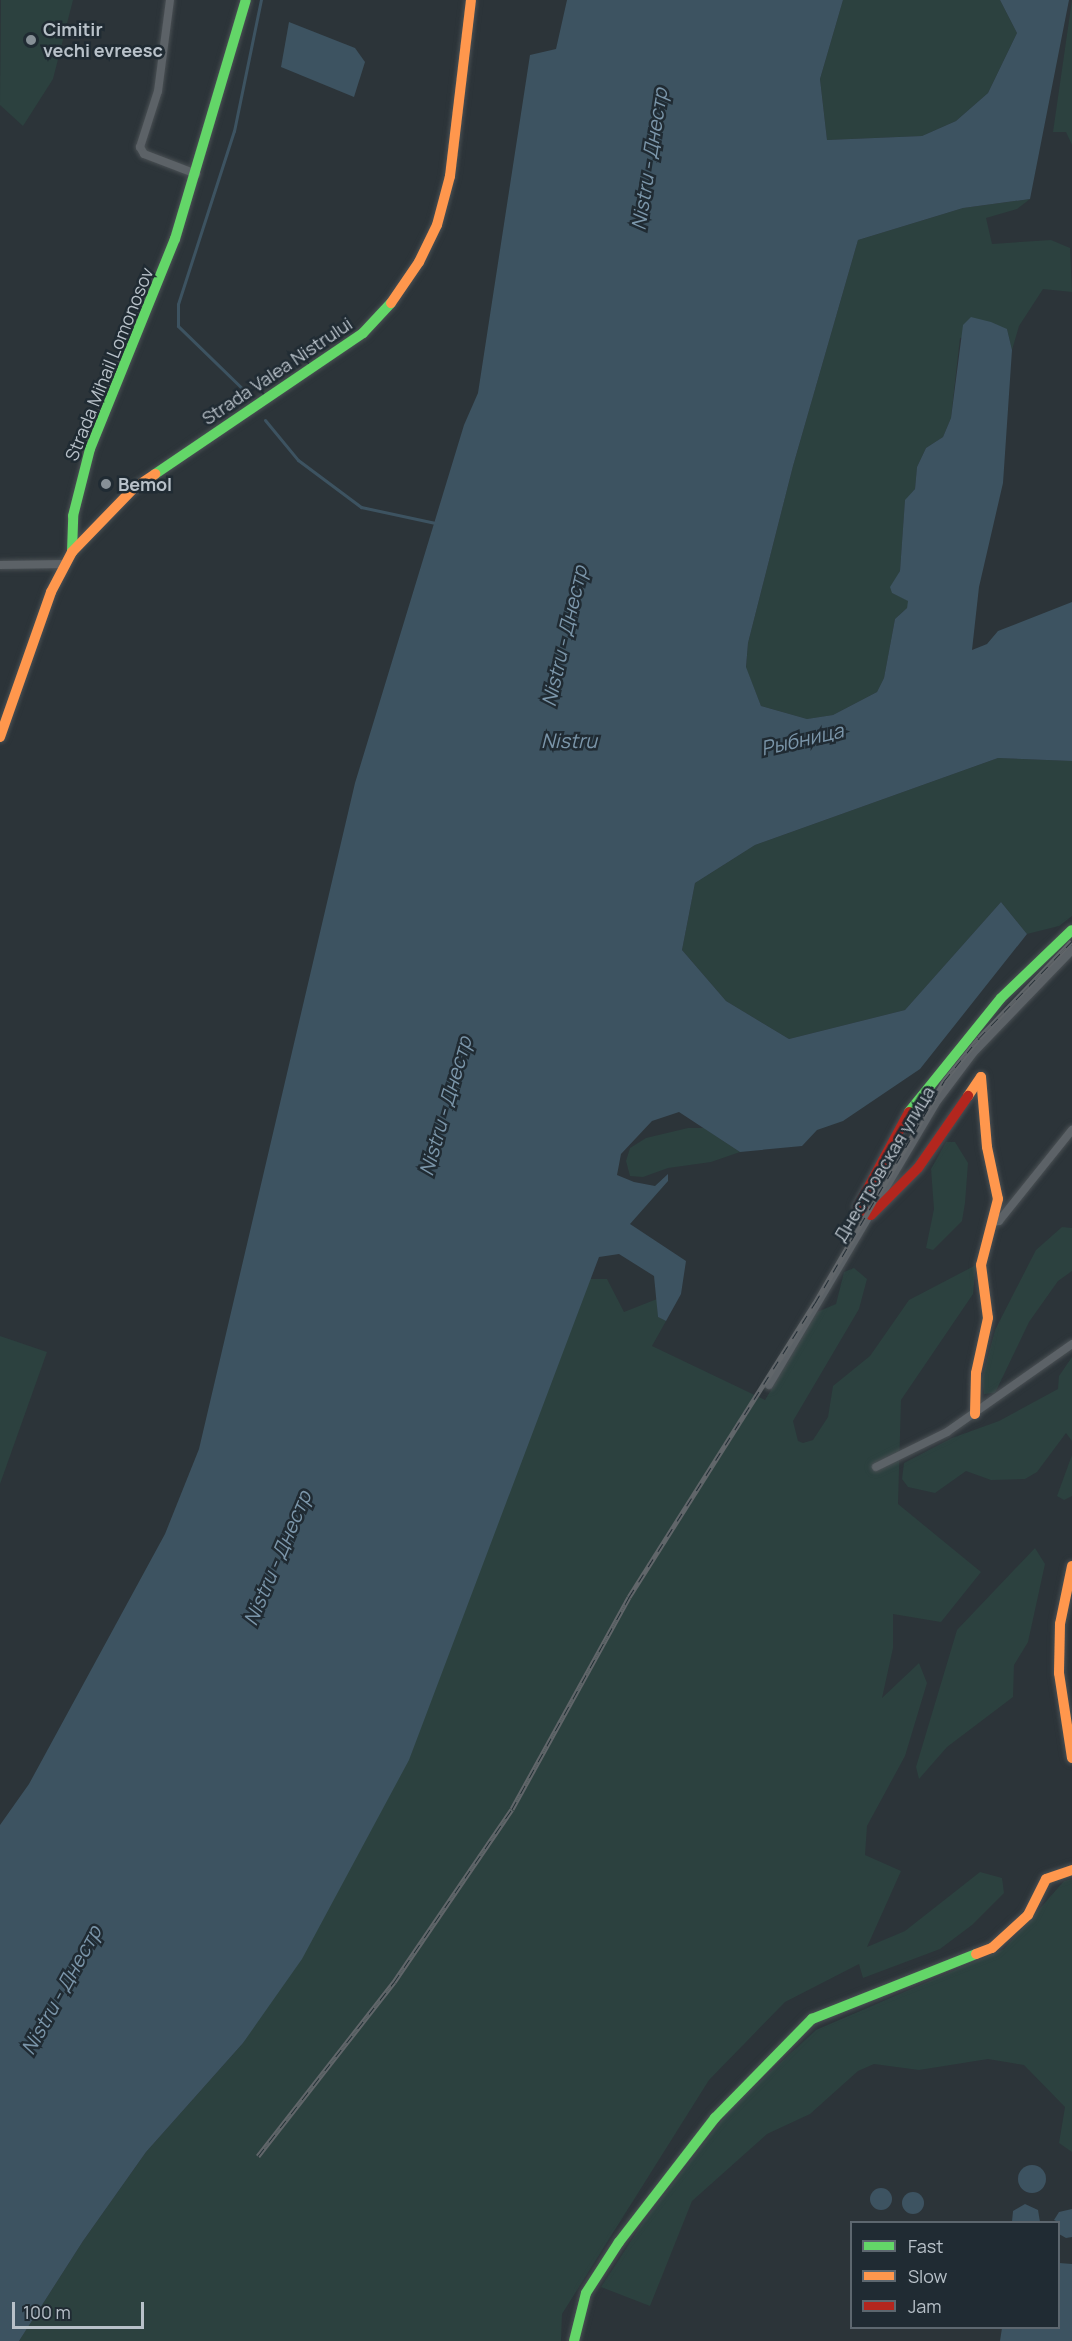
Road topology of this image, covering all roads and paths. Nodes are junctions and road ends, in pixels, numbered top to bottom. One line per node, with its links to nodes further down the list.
1 (170, 0): 4 (street)
2 (246, 0): 4 (main road, Strada Mihail Lomonosov)
3 (471, 0): 5 (main road, Strada Valea Nistrului)
4 (196, 174): 5 (main road, Strada Mihail Lomonosov)
5 (72, 552): 6 (main road, Strada Mihail Lomonosov)
6 (65, 564): 7 (street); 8 (main road, Strada Mihail Lomonosov)
7 (0, 565)
8 (0, 737)
9 (1072, 930): 12 (main road)
10 (1072, 950): 12 (street, Днестровская улица)
11 (1072, 1130): 13 (street)
12 (871, 1215): 13 (main road); 15 (street, Днестровская улица)
13 (992, 1222): 16 (main road)
14 (1072, 1344): 16 (street)
15 (769, 1385)
16 (975, 1414): 17 (street)
17 (876, 1467)
18 (1072, 1566): 19 (main road)
19 (1072, 1758)
20 (1072, 1870): 21 (main road)
21 (573, 2341)

